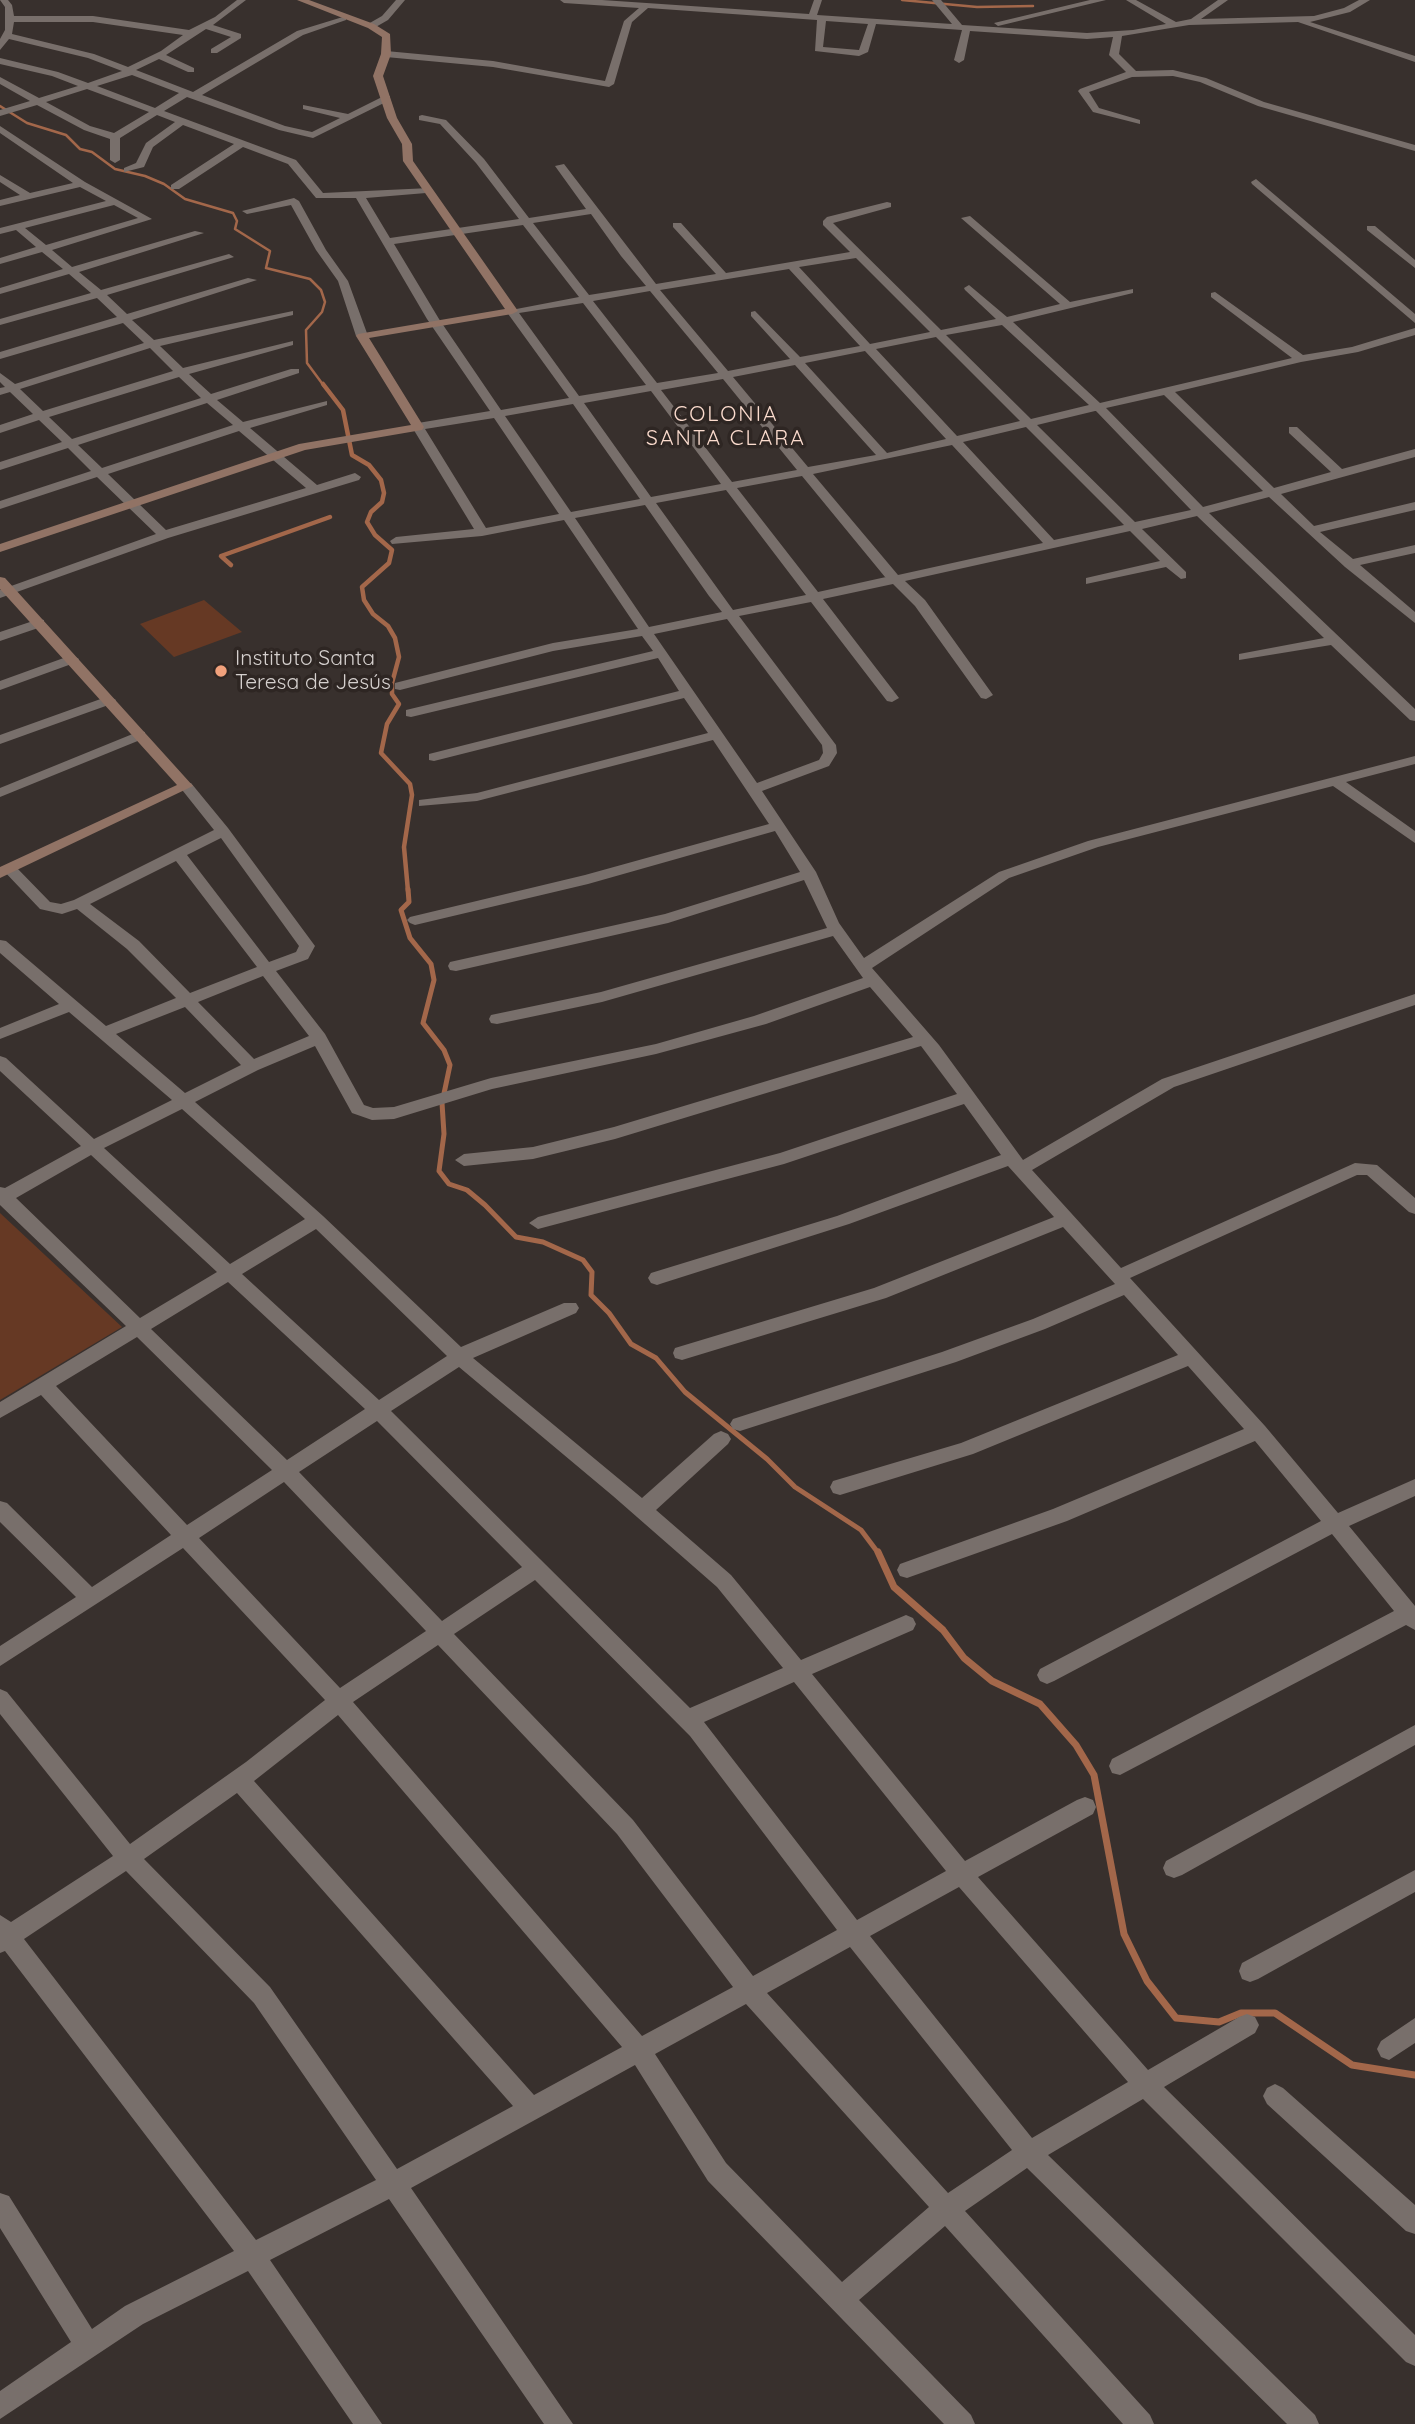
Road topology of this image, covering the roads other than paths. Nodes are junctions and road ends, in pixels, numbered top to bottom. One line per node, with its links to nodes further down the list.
1 (4, 0): 19 (street)
2 (242, 0): 26 (street)
3 (301, 0): 21 (street)
4 (401, 0): 27 (street)
5 (571, 0): 15 (street)
6 (694, 0): 17 (street)
7 (756, 0): 18 (street)
8 (818, 0): 20 (street)
9 (936, 0): 28 (street)
10 (1102, 0): 14 (street)
11 (1130, 0): 25 (street)
12 (1224, 0): 24 (street)
13 (1366, 0): 23 (street)
14 (1083, 2): 29 (street)
15 (634, 3): 16 (street)
16 (645, 7): 17 (street); 37 (street)
17 (689, 10): 18 (street)
18 (750, 13): 20 (street)
19 (6, 16): 30 (street); 32 (street)
20 (817, 17): 22 (street); 22 (street)
21 (343, 18): 27 (street); 47 (street)
22 (873, 21): 28 (street)
23 (1298, 21): 24 (street); 39 (street)
24 (1189, 22): 25 (street)
25 (1175, 25): 34 (street)
26 (207, 26): 33 (street); 36 (street)
27 (371, 26): 37 (street)
28 (962, 26): 29 (street); 40 (street)
29 (981, 27): 34 (street)
30 (167, 30): 31 (street); 33 (street)
31 (98, 31)
32 (5, 33): 35 (street); 43 (street)
33 (190, 33): 38 (street)
34 (1118, 35): 44 (street)
35 (0, 47)
36 (214, 51)
37 (386, 54): 48 (street)
38 (160, 56): 42 (street); 43 (street)
39 (1415, 59)
40 (959, 60)
41 (0, 61): 46 (street)
42 (191, 70)
43 (128, 73): 46 (street); 47 (street)
44 (1131, 74): 56 (street); 60 (street)
45 (0, 80): 49 (street)
46 (86, 88): 49 (street); 52 (street)
47 (190, 94): 52 (street); 53 (street)
48 (387, 98): 53 (street); 68 (street)
49 (40, 102): 51 (street); 58 (street)
50 (306, 107): 53 (street)
51 (1, 113)
52 (155, 113): 55 (street); 58 (street)
53 (350, 117)
54 (422, 118): 79 (street)
55 (181, 122): 59 (street); 63 (street)
56 (1137, 122)
57 (0, 129): 66 (street)
58 (115, 136): 61 (street)
59 (242, 144): 67 (street); 71 (street)
60 (1415, 148)
61 (115, 160)
62 (560, 166): 77 (street)
63 (128, 170)
64 (0, 178): 70 (street)
65 (1256, 181): 108 (street)
66 (81, 184): 70 (street); 73 (street)
67 (175, 187)
68 (426, 190): 69 (street); 84 (street)
69 (359, 195): 71 (street); 86 (street)
70 (28, 196): 74 (street)
71 (320, 196): 72 (street)
72 (295, 201): 76 (street); 114 (street)
73 (115, 202): 81 (street); 87 (street)
74 (0, 203)
75 (887, 205): 88 (street)
76 (247, 211)
77 (593, 211): 79 (street); 96 (street)
78 (966, 218): 103 (street)
79 (526, 221): 84 (street); 102 (street)
80 (677, 225): 94 (street)
81 (18, 226): 83 (street); 87 (street)
82 (1371, 228): 92 (street)
83 (0, 231)
84 (456, 232): 86 (street); 104 (street)
85 (199, 233): 93 (street)
86 (387, 242): 111 (street)
87 (46, 249): 90 (street); 93 (street)
88 (858, 254): 91 (street); 113 (street)
89 (229, 257): 100 (street)
90 (0, 261)
91 (791, 265): 94 (street); 117 (street)
92 (1415, 265)
93 (72, 272): 98 (street); 100 (street)
94 (723, 276): 96 (street)
95 (252, 280): 107 (street)
96 (653, 288): 102 (street); 123 (street)
97 (969, 289): 109 (street)
98 (0, 291)
99 (1129, 291): 103 (street)
100 (98, 293): 107 (street); 110 (street)
101 (1215, 295): 119 (street)
102 (583, 300): 104 (street); 125 (street)
103 (1066, 305): 109 (street)
104 (512, 311): 111 (street); 129 (street)
105 (289, 313): 116 (street)
106 (755, 314): 120 (street)
107 (122, 319): 116 (street); 118 (street)
108 (1415, 320)
109 (1004, 321): 113 (street); 131 (street)
110 (0, 322)
111 (436, 324): 114 (street); 132 (street)
112 (1415, 331): 119 (street)
113 (938, 334): 117 (street); 134 (street)
114 (362, 336): 136 (street)
115 (289, 343): 122 (street)
116 (152, 344): 122 (street); 126 (street)
117 (868, 347): 120 (street); 139 (street)
118 (0, 356)
119 (1301, 359): 127 (street)
120 (798, 361): 123 (street); 143 (street)
121 (295, 371): 128 (street)
122 (179, 372): 128 (street); 133 (street)
123 (727, 375): 125 (street); 145 (street)
124 (0, 376): 126 (street)
125 (652, 388): 129 (street); 149 (street)
126 (6, 390): 133 (street)
127 (1167, 391): 131 (street); 151 (street)
128 (209, 400): 135 (street); 140 (street)
129 (576, 401): 132 (street); 152 (street)
130 (323, 402): 135 (street)
131 (1099, 408): 134 (street); 156 (street)
132 (497, 414): 136 (street); 157 (street)
133 (41, 416): 137 (street); 140 (street)
134 (1029, 425): 139 (street); 158 (street)
135 (242, 426): 141 (street); 146 (street)
136 (418, 427): 141 (street); 160 (street)
137 (0, 429)
138 (1293, 430): 147 (street)
139 (956, 441): 143 (street); 163 (street)
140 (68, 444): 144 (street); 146 (street)
141 (276, 456): 150 (street); 154 (street)
142 (1412, 456): 147 (street)
143 (884, 457): 145 (street)
144 (0, 466)
145 (807, 470): 149 (street); 169 (street)
146 (100, 474): 153 (street); 154 (street)
147 (1340, 474): 151 (street)
148 (355, 477): 150 (street)
149 (728, 485): 152 (street); 172 (street)
150 (315, 489): 161 (street)
151 (1273, 494): 156 (street); 159 (street)
152 (648, 501): 157 (street); 175 (street)
153 (0, 505)
154 (131, 505): 161 (street); 164 (street)
155 (1415, 506): 159 (street)
156 (1200, 512): 158 (street); 180 (street)
157 (566, 516): 160 (street); 178 (street)
158 (1132, 527): 163 (street); 166 (street)
159 (1311, 530): 167 (street)
160 (482, 532): 162 (street)
161 (164, 535): 171 (street)
162 (396, 541)
163 (1051, 544): 169 (street)
164 (0, 548)
165 (1415, 549): 167 (street)
166 (1168, 563): 168 (street); 170 (street)
167 (1350, 564): 174 (street)
168 (1181, 575)
169 (895, 578): 172 (street); 187 (street)
170 (1091, 581)
171 (3, 589): 177 (street)
172 (814, 597): 175 (street); 188 (street)
173 (1415, 603): 174 (street)
174 (1399, 606): 176 (street)
175 (730, 615): 178 (street); 199 (street)
176 (1415, 619)
177 (39, 623): 179 (street); 183 (street)
178 (644, 632): 181 (street); 185 (street)
179 (0, 637)
180 (1334, 640): 182 (street); 191 (street)
181 (660, 654): 186 (street); 190 (street)
182 (1244, 657)
183 (72, 659): 184 (street); 189 (street)
184 (0, 686)
185 (400, 686)
186 (686, 693): 193 (street); 195 (street)
187 (986, 695)
188 (891, 698)
189 (109, 700): 192 (street); 194 (street)
190 (411, 713)
191 (1415, 717)
192 (140, 735): 198 (street); 200 (street)
193 (715, 735): 199 (street); 201 (street)
194 (0, 740)
195 (434, 757)
196 (1415, 760): 197 (street)
197 (1335, 781): 204 (street); 213 (street)
198 (186, 786): 203 (street); 206 (street)
199 (752, 790): 202 (street)
200 (0, 793)
201 (424, 803)
202 (777, 826): 207 (street); 209 (street)
203 (223, 831): 205 (street); 214 (street)
204 (1415, 838)
205 (177, 852): 208 (street); 214 (street)
206 (5, 871): 208 (street)
207 (809, 874): 210 (street); 212 (street)
208 (79, 903): 217 (street)
209 (415, 920)
210 (836, 930): 213 (street); 219 (street)
211 (0, 945): 218 (street)
212 (456, 966)
213 (862, 967): 215 (street)
214 (266, 968): 217 (street); 222 (street)
215 (874, 980): 222 (street); 223 (street)
216 (1415, 999): 230 (street)
217 (186, 1000): 220 (street); 225 (street)
218 (71, 1005): 220 (street); 221 (street)
219 (496, 1019)
220 (106, 1032): 227 (street)
221 (0, 1034)
222 (319, 1038): 225 (street)
223 (924, 1040): 226 (street); 229 (street)
224 (0, 1062): 228 (street)
225 (252, 1066): 227 (street)
226 (967, 1097): 230 (street); 235 (street)
227 (184, 1101): 228 (street); 234 (street)
228 (94, 1146): 231 (street); 236 (street)
229 (464, 1160)
230 (1016, 1163): 233 (street); 237 (street)
231 (1, 1196): 240 (street)
232 (1415, 1208): 238 (street)
233 (1065, 1219): 238 (street); 241 (street)
234 (317, 1220): 236 (street); 243 (street)
235 (538, 1223)
236 (229, 1273): 240 (street); 245 (street)
237 (657, 1278)
238 (1122, 1282): 242 (street); 247 (street)
239 (570, 1308): 243 (street)
240 (139, 1327): 244 (street); 250 (street)
241 (682, 1353)
242 (1191, 1357): 248 (street); 251 (street)
243 (460, 1358): 245 (street); 254 (street)
244 (43, 1385): 246 (street); 256 (street)
245 (378, 1410): 250 (street); 257 (street)
246 (0, 1411)
247 (740, 1424)
248 (1258, 1431): 255 (street); 258 (street)
249 (721, 1439): 254 (street)
250 (286, 1471): 256 (street); 262 (street)
251 (840, 1486)
252 (1415, 1487): 255 (street)
253 (0, 1510): 259 (street)
254 (642, 1510): 264 (street)
255 (1336, 1523): 260 (street); 265 (street)
256 (185, 1536): 259 (street); 267 (street)
257 (537, 1568): 262 (street); 268 (street)
258 (907, 1570)
259 (90, 1598): 263 (street)
260 (1412, 1617): 270 (street)
261 (906, 1624): 264 (street)
262 (437, 1632): 267 (street); 280 (street)
263 (0, 1657)
264 (797, 1671): 268 (street); 275 (street)
265 (1047, 1675)
266 (0, 1698): 273 (street)
267 (339, 1701): 271 (street); 284 (street)
268 (688, 1719): 277 (street)
269 (1415, 1734): 274 (street)
270 (1120, 1766)
271 (239, 1780): 273 (street); 287 (street)
272 (1085, 1807): 275 (street)
273 (128, 1858): 278 (street); 289 (street)
274 (1174, 1868)
275 (962, 1874): 277 (street); 285 (street)
276 (1415, 1880): 279 (street)
277 (853, 1933): 280 (street); 288 (street)
278 (3, 1935): 293 (street)
279 (1250, 1972)
280 (748, 1990): 284 (street); 291 (street)
281 (1247, 2025): 285 (street)
282 (1415, 2029): 283 (street)
283 (1389, 2049)
284 (639, 2050): 287 (street); 294 (street)
285 (1146, 2085): 288 (street); 296 (street)
286 (1275, 2096): 292 (street)
287 (531, 2109): 289 (street)
288 (1029, 2153): 291 (street); 302 (street)
289 (394, 2184): 293 (street); 299 (street)
290 (0, 2205): 295 (street)
291 (946, 2209): 294 (street); 301 (street)
292 (1415, 2222)
293 (252, 2255): 295 (street); 298 (street)
294 (841, 2299): 300 (street)
295 (88, 2346): 297 (street)
296 (1415, 2353)
297 (0, 2406)
298 (369, 2424)
299 (560, 2424)
300 (962, 2424)
301 (1141, 2424)
302 (1306, 2424)

